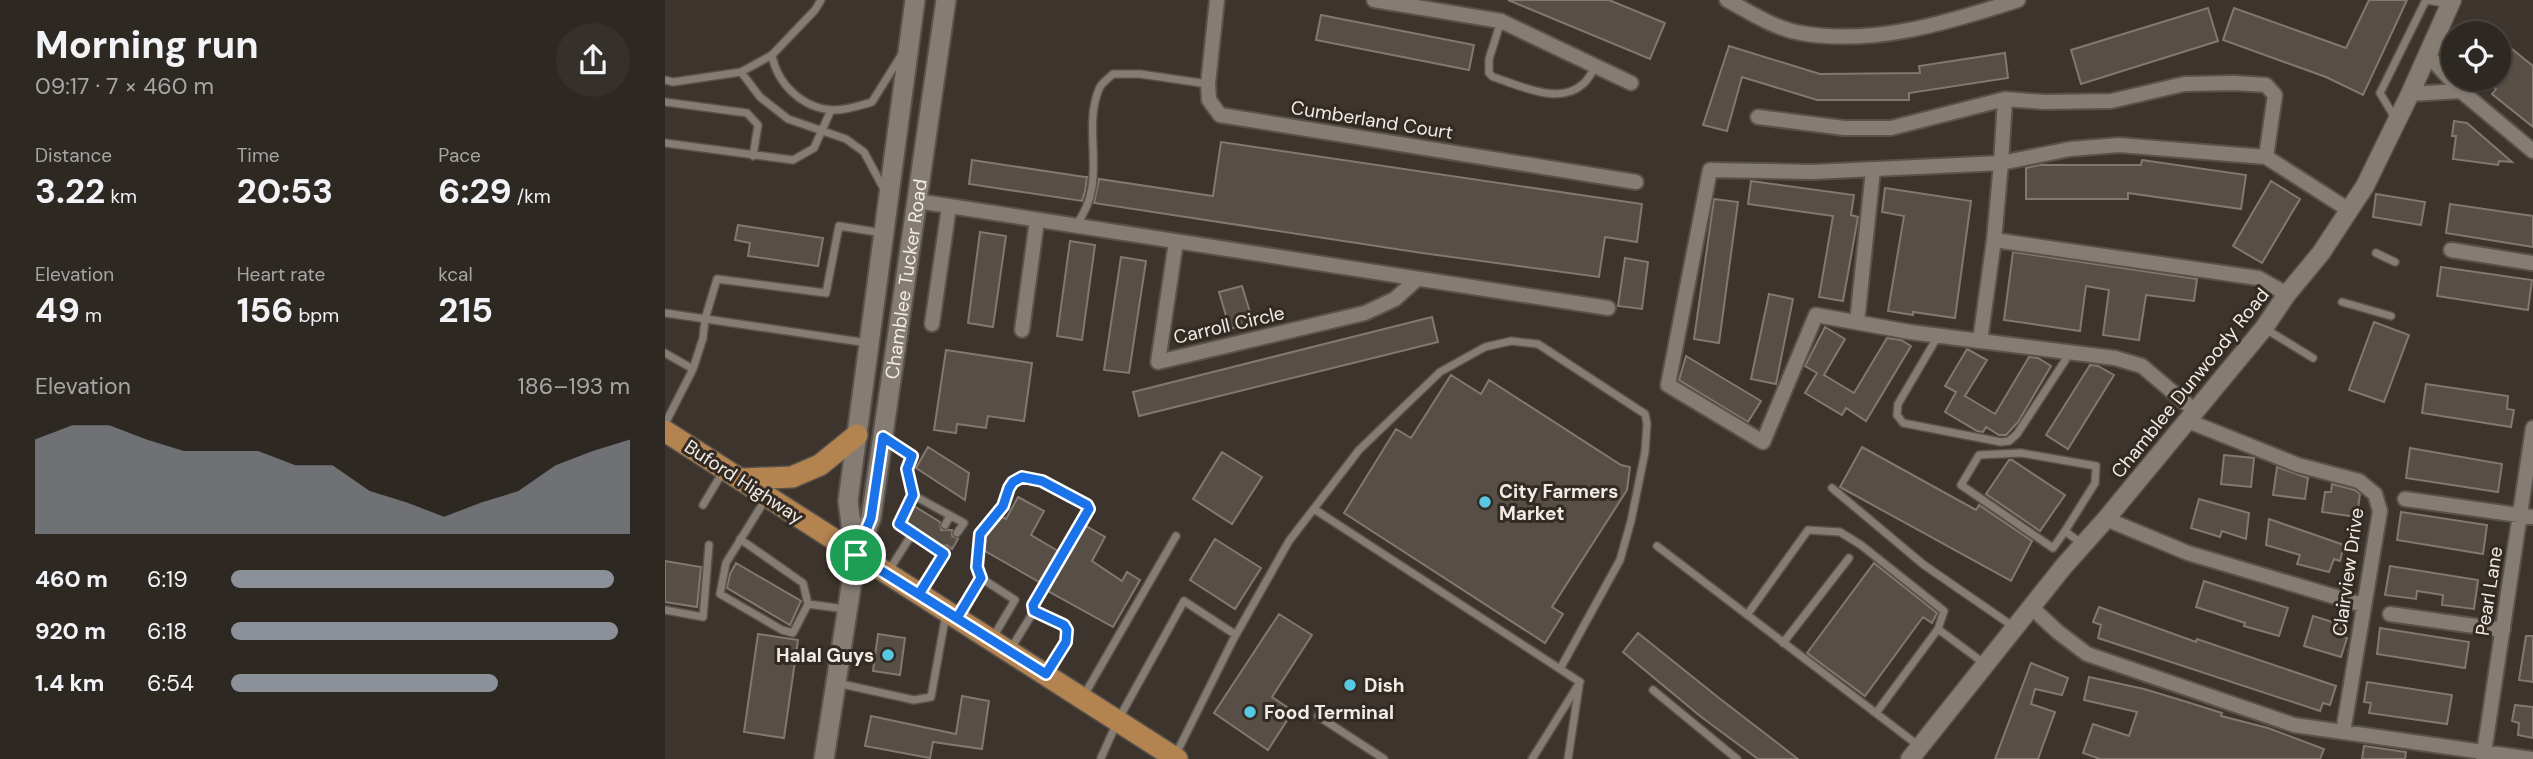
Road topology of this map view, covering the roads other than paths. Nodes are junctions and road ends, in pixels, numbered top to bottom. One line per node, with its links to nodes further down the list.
1 (821, 0): 12 (lane)
2 (915, 0): 11 (main road, Chamblee Tucker Road)
3 (946, 0): 36 (main road, Chamblee Tucker Road)
4 (1217, 0): 19 (street, Cumberland Court)
5 (1374, 0): 10 (street)
6 (1727, 0): 9 (street)
7 (2018, 0): 9 (street)
8 (2451, 2): 13 (street, Chamblee Dunwoody Road); 26 (lane)
9 (2002, 3)
10 (1501, 21): 14 (street); 14 (lane)
11 (910, 42): 24 (lane); 35 (main road, Chamblee Tucker Road)
12 (772, 55): 16 (lane); 24 (lane)
13 (2428, 55): 15 (street); 21 (street, Chamblee Dunwoody Road)
14 (1596, 66): 18 (street)
15 (2441, 69)
16 (741, 72): 17 (lane); 27 (lane)
17 (665, 80)
18 (1631, 83)
19 (1208, 84): 34 (street, Cumberland Court); 40 (lane)
20 (2461, 91): 21 (street); 29 (street)
21 (2410, 94): 26 (street, Chamblee Dunwoody Road)
22 (2005, 99): 25 (street); 30 (street); 32 (street)
23 (665, 102): 31 (lane)
24 (831, 110): 27 (lane)
25 (1758, 117)
26 (2397, 121): 38 (street, Chamblee Dunwoody Road)
27 (822, 132): 31 (lane); 35 (lane)
28 (665, 143): 31 (lane)
29 (2533, 151)
30 (2267, 153): 32 (street); 38 (street)
31 (753, 156)
32 (2001, 163): 33 (street); 42 (street)
33 (1873, 170): 55 (street); 55 (street, Clairview Drive)
34 (1636, 182)
35 (889, 197): 41 (main road, Chamblee Tucker Road)
36 (917, 201): 37 (street); 71 (main road, Chamblee Tucker Road)
37 (949, 207): 39 (street); 56 (street)
38 (2349, 210): 49 (street, Chamblee Dunwoody Road)
39 (1037, 220): 40 (street); 58 (street)
40 (1075, 226): 43 (street)
41 (884, 233): 54 (lane); 61 (main road, Chamblee Tucker Road)
42 (1994, 240): 49 (street); 60 (street)
43 (1176, 242): 48 (street); 48 (street, Carroll Circle)
44 (2451, 250): 47 (street)
45 (2376, 253): 46 (lane)
46 (2395, 262)
47 (2533, 263)
48 (1417, 279): 51 (street)
49 (2287, 294): 57 (street, Chamblee Dunwoody Road)
50 (2342, 302): 53 (lane)
51 (1608, 307)
52 (665, 313): 54 (lane)
53 (2391, 316)
54 (705, 319): 61 (lane); 65 (lane)
55 (1857, 322): 59 (street, Clairview Drive)
56 (932, 324)
57 (2264, 328): 64 (lane); 66 (street, Chamblee Dunwoody Road)
58 (1022, 330)
59 (1938, 336): 60 (street, Clairview Drive); 62 (lane)
60 (1980, 341): 62 (street, Clairview Drive)
61 (869, 343): 70 (main road, Chamblee Tucker Road)
62 (2071, 352): 66 (street, Clairview Drive)
63 (665, 353): 65 (lane)
64 (2313, 358)
65 (693, 369): 67 (lane)
66 (2191, 416): 83 (street, Chamblee Dunwoody Road); 99 (street, Clairview Drive)
67 (665, 424)
68 (2533, 428): 82 (street, Pearl Lane)
69 (665, 431): 72 (main road, Buford Highway)
70 (857, 435): 72 (main road); 93 (main road, Chamblee Tucker Road)
71 (883, 437): 74 (lane); 93 (main road, Chamblee Tucker Road)
72 (733, 474): 75 (main road, Buford Highway); 77 (lane)
73 (1832, 488): 107 (lane)
74 (913, 495): 78 (lane); 87 (lane)
75 (767, 496): 89 (lane); 93 (main road, Buford Highway)
76 (2405, 499): 82 (street)
77 (703, 505)
78 (933, 506): 80 (lane); 81 (lane)
79 (1314, 509): 110 (lane); 114 (lane); 114 (lane)
80 (928, 515)
81 (950, 516): 84 (lane); 86 (lane)
82 (2526, 516): 109 (street, Pearl Lane)
83 (2106, 519): 91 (street, Chamblee Dunwoody Road); 99 (street)
84 (945, 525)
85 (2065, 531): 85 (lane); 91 (lane)
86 (957, 533)
87 (915, 534): 95 (lane); 97 (lane)
88 (1176, 536): 119 (lane)
89 (740, 539): 98 (lane); 98 (lane)
90 (709, 545): 102 (lane)
91 (2082, 545): 100 (street, Chamblee Dunwoody Road)
92 (1657, 546): 106 (lane)
93 (856, 555): 95 (main road, Buford Highway); 101 (main road, Chamblee Tucker Road)
94 (1849, 558): 111 (lane)
95 (886, 574): 97 (main road, Buford Highway)
96 (981, 578): 103 (lane); 105 (lane); 112 (lane)
97 (919, 594): 105 (main road, Buford Highway)
98 (808, 604): 101 (lane)
99 (2363, 605): 123 (street, Clairview Drive)
100 (2031, 607): 107 (street, Chamblee Dunwoody Road); 123 (street)
101 (847, 609): 116 (main road, Chamblee Tucker Road)
102 (665, 610)
103 (1034, 611): 112 (lane); 115 (lane)
104 (2390, 614): 109 (street)
105 (952, 615): 112 (main road, Buford Highway); 116 (lane)
106 (1747, 615): 108 (lane); 111 (lane)
107 (2015, 627): 113 (street, Chamblee Dunwoody Road)
108 (1938, 629): 113 (lane); 120 (lane)
109 (2503, 630): 125 (street, Pearl Lane)
110 (1236, 635): 122 (lane); 127 (lane)
111 (1783, 643): 120 (lane)
112 (1000, 645): 115 (main road, Buford Highway)
113 (1985, 664): 124 (street, Chamblee Dunwoody Road)
114 (1560, 669): 117 (lane)
115 (1046, 674): 119 (main road, Buford Highway)
116 (836, 682): 128 (main road, Chamblee Tucker Road)
117 (1580, 682): 130 (lane); 131 (lane)
118 (1654, 690): 132 (lane)
119 (1083, 698): 122 (main road, Buford Highway)
120 (1876, 713): 124 (lane)
121 (1318, 716): 129 (lane)
122 (1118, 720): 126 (lane); 127 (main road, Buford Highway)
123 (2343, 732): 125 (street)
124 (1915, 752)
125 (2484, 755): 133 (street)
126 (1101, 758)
127 (1176, 758)
128 (824, 759)
129 (1384, 759)
130 (1532, 759)
131 (1568, 759)
132 (1737, 759)
133 (2532, 759)

